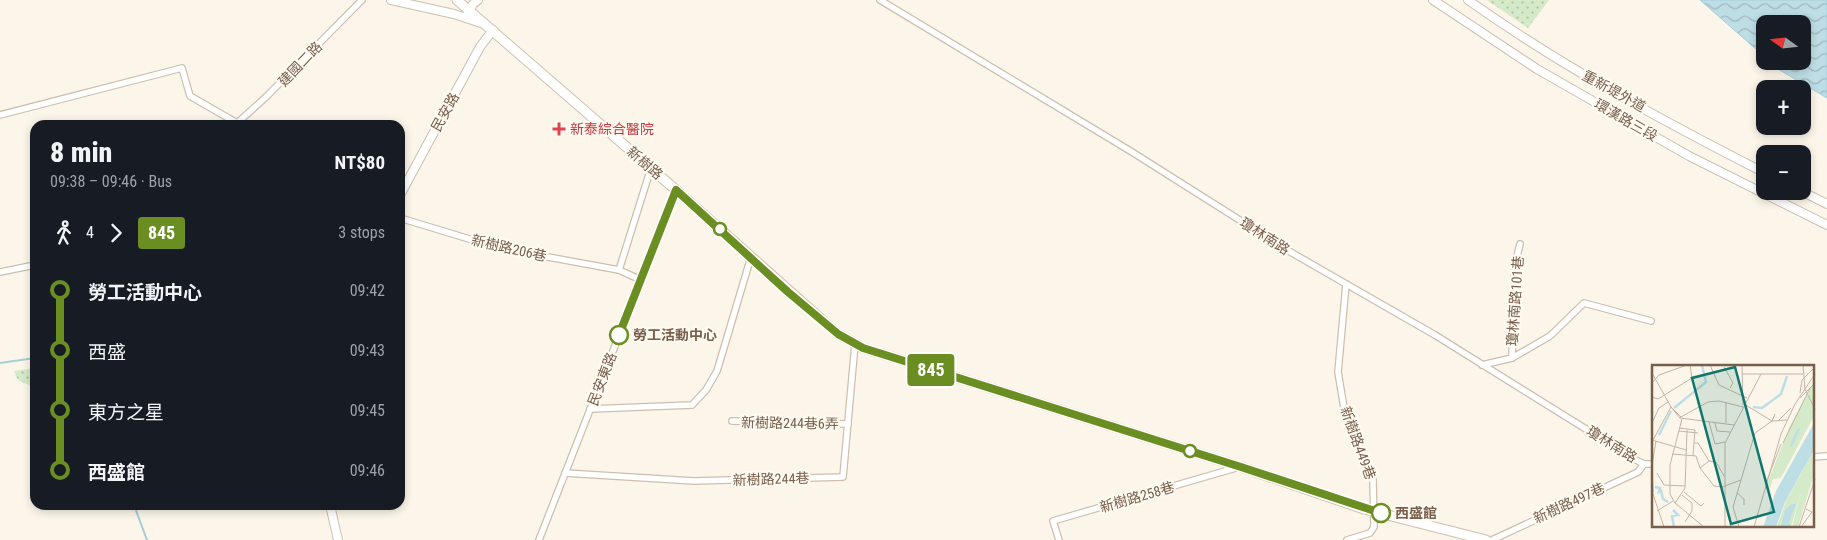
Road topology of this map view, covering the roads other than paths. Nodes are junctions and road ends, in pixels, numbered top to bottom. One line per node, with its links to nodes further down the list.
1 (362, 0): 12 (street, 建國二路)
2 (391, 0): 8 (street)
3 (457, 0): 8 (main road, 新樹路)
4 (478, 0): 8 (street)
5 (880, 0): 27 (street, 瓊林南路)
6 (1433, 0): 20 (street, 環漢路三段)
7 (1468, 0): 14 (street, 重新堤外道)
8 (468, 14): 9 (main road, 新樹路)
9 (489, 28): 13 (main road, 新樹路); 15 (street, 民安路)
10 (0, 115): 11 (street)
11 (229, 120)
12 (240, 120)
13 (651, 168): 16 (main road, 新樹路); 24 (street)
14 (1756, 168)
15 (405, 186)
16 (676, 190): 22 (main road, 新樹路); 26 (street, 民安東路)
17 (1811, 196): 18 (street)
18 (1827, 204)
19 (405, 220): 24 (street, 新樹路206巷)
20 (1827, 225)
21 (1520, 244): 30 (street, 瓊林南路101巷)
22 (751, 257): 29 (main road, 新樹路); 32 (street)
23 (30, 266): 25 (street)
24 (619, 270): 26 (street, 新樹路206巷)
25 (0, 272)
26 (641, 280): 32 (street, 民安東路)
27 (1346, 284): 31 (street, 瓊林南路); 42 (street, 新樹路449巷)
28 (1651, 321): 30 (street)
29 (855, 344): 34 (street, 新樹路244巷); 39 (main road, 新樹路)
30 (1512, 358): 31 (street)
31 (1482, 365): 37 (street, 瓊林南路)
32 (590, 410): 40 (street, 民安東路)
33 (732, 421): 34 (street, 新樹路244巷6弄)
34 (848, 424): 40 (street, 新樹路244巷)
35 (1814, 456): 36 (street)
36 (1827, 456)
37 (1644, 464): 38 (street, 瓊林南路); 48 (street, 新樹路497巷)
38 (1652, 464)
39 (1241, 467): 42 (main road, 新樹路); 45 (street, 新樹路258巷)
40 (565, 473): 44 (street, 民安東路)
41 (331, 510): 43 (street)
42 (1374, 512): 46 (street, 新樹路449巷); 47 (main road, 新樹路)
43 (338, 540)
44 (538, 540)
45 (1059, 540)
46 (1347, 540)
47 (1486, 540)
48 (1492, 540)

